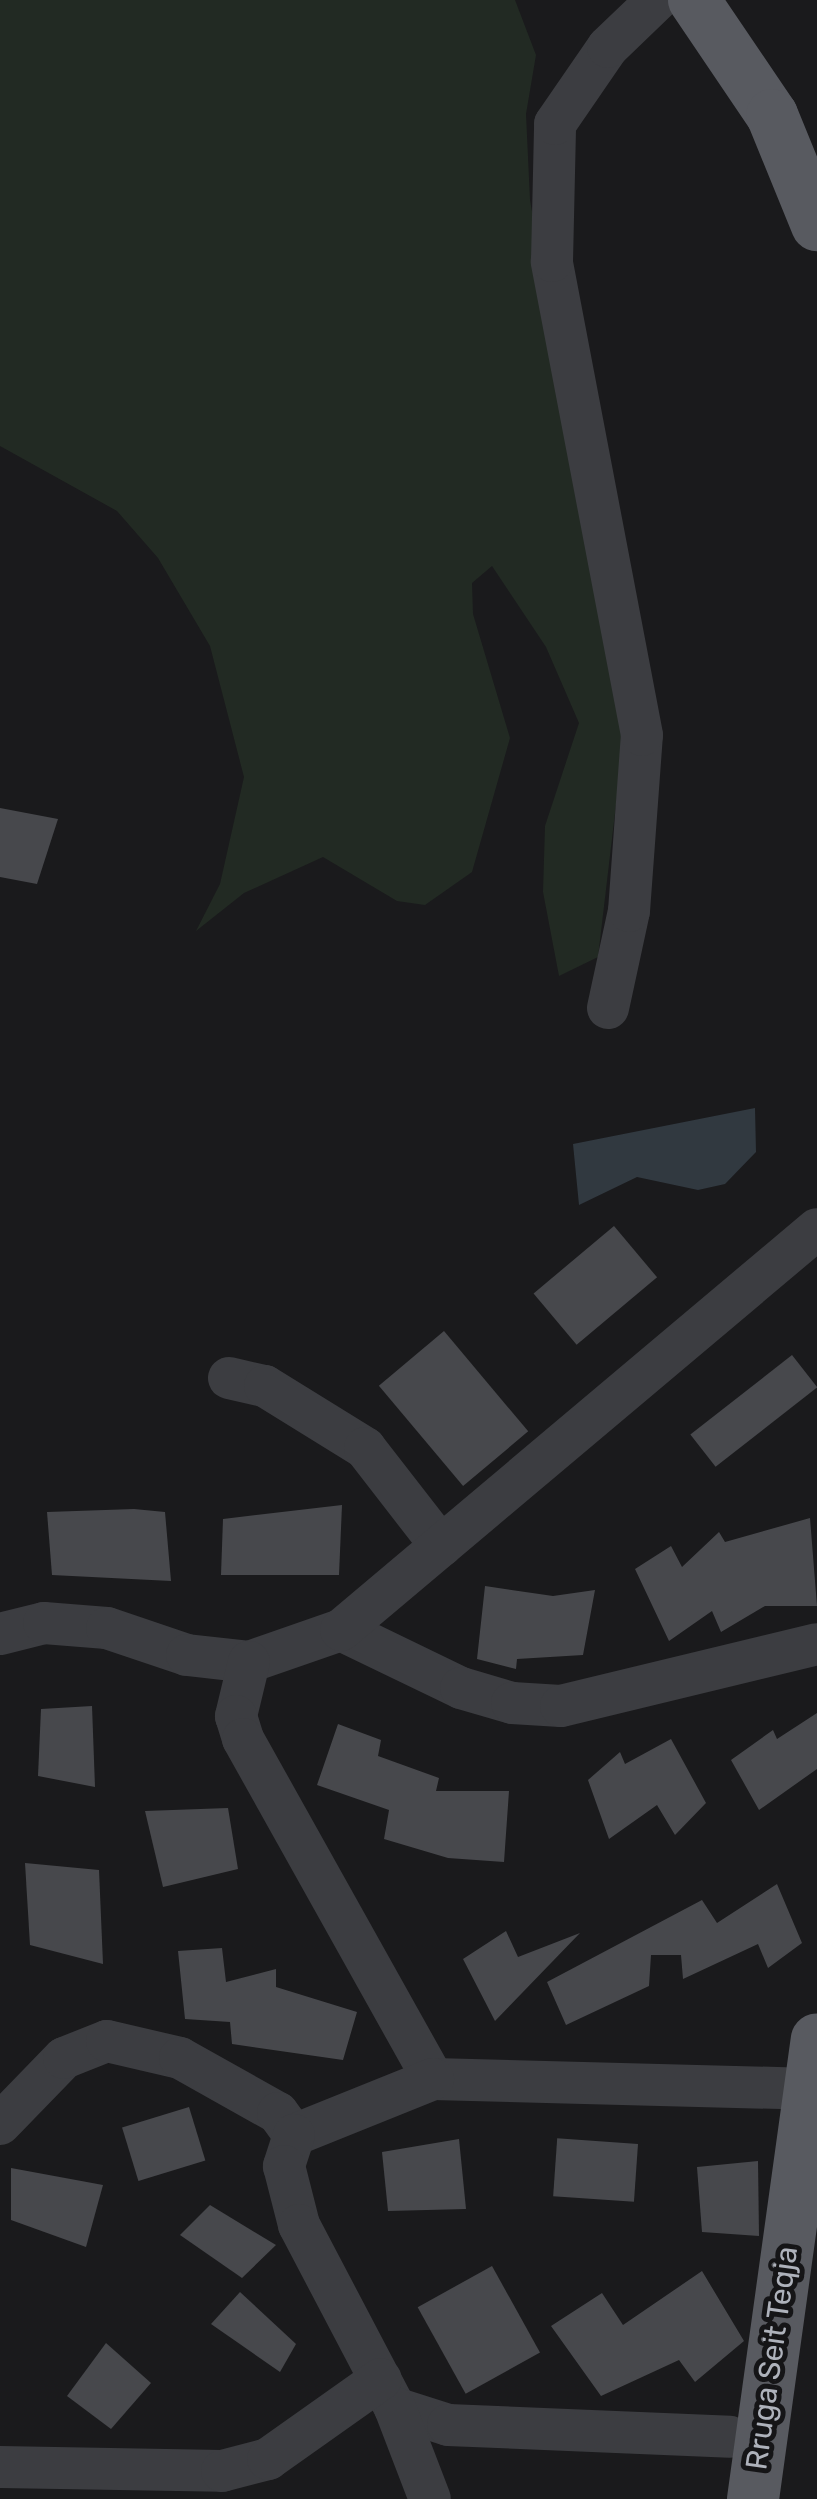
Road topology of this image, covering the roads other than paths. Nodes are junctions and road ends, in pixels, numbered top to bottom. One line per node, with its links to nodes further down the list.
1 (657, 0): 4 (street)
2 (694, 0): 3 (main road)
3 (817, 225)
4 (608, 1008)
5 (817, 1229): 7 (street)
6 (228, 1378): 7 (street)
7 (441, 1546): 8 (street)
8 (342, 1630): 10 (street); 11 (street)
9 (0, 1634): 11 (street)
10 (817, 1644)
11 (249, 1662): 13 (street)
12 (814, 2064): 13 (street); 20 (main road, Rruga Seit Teqja)
13 (433, 2078): 15 (street)
14 (0, 2124): 15 (street)
15 (294, 2136): 16 (street)
16 (388, 2394): 17 (street); 18 (street); 19 (street)
17 (730, 2437)
18 (0, 2468)
19 (430, 2499)
20 (752, 2499)

